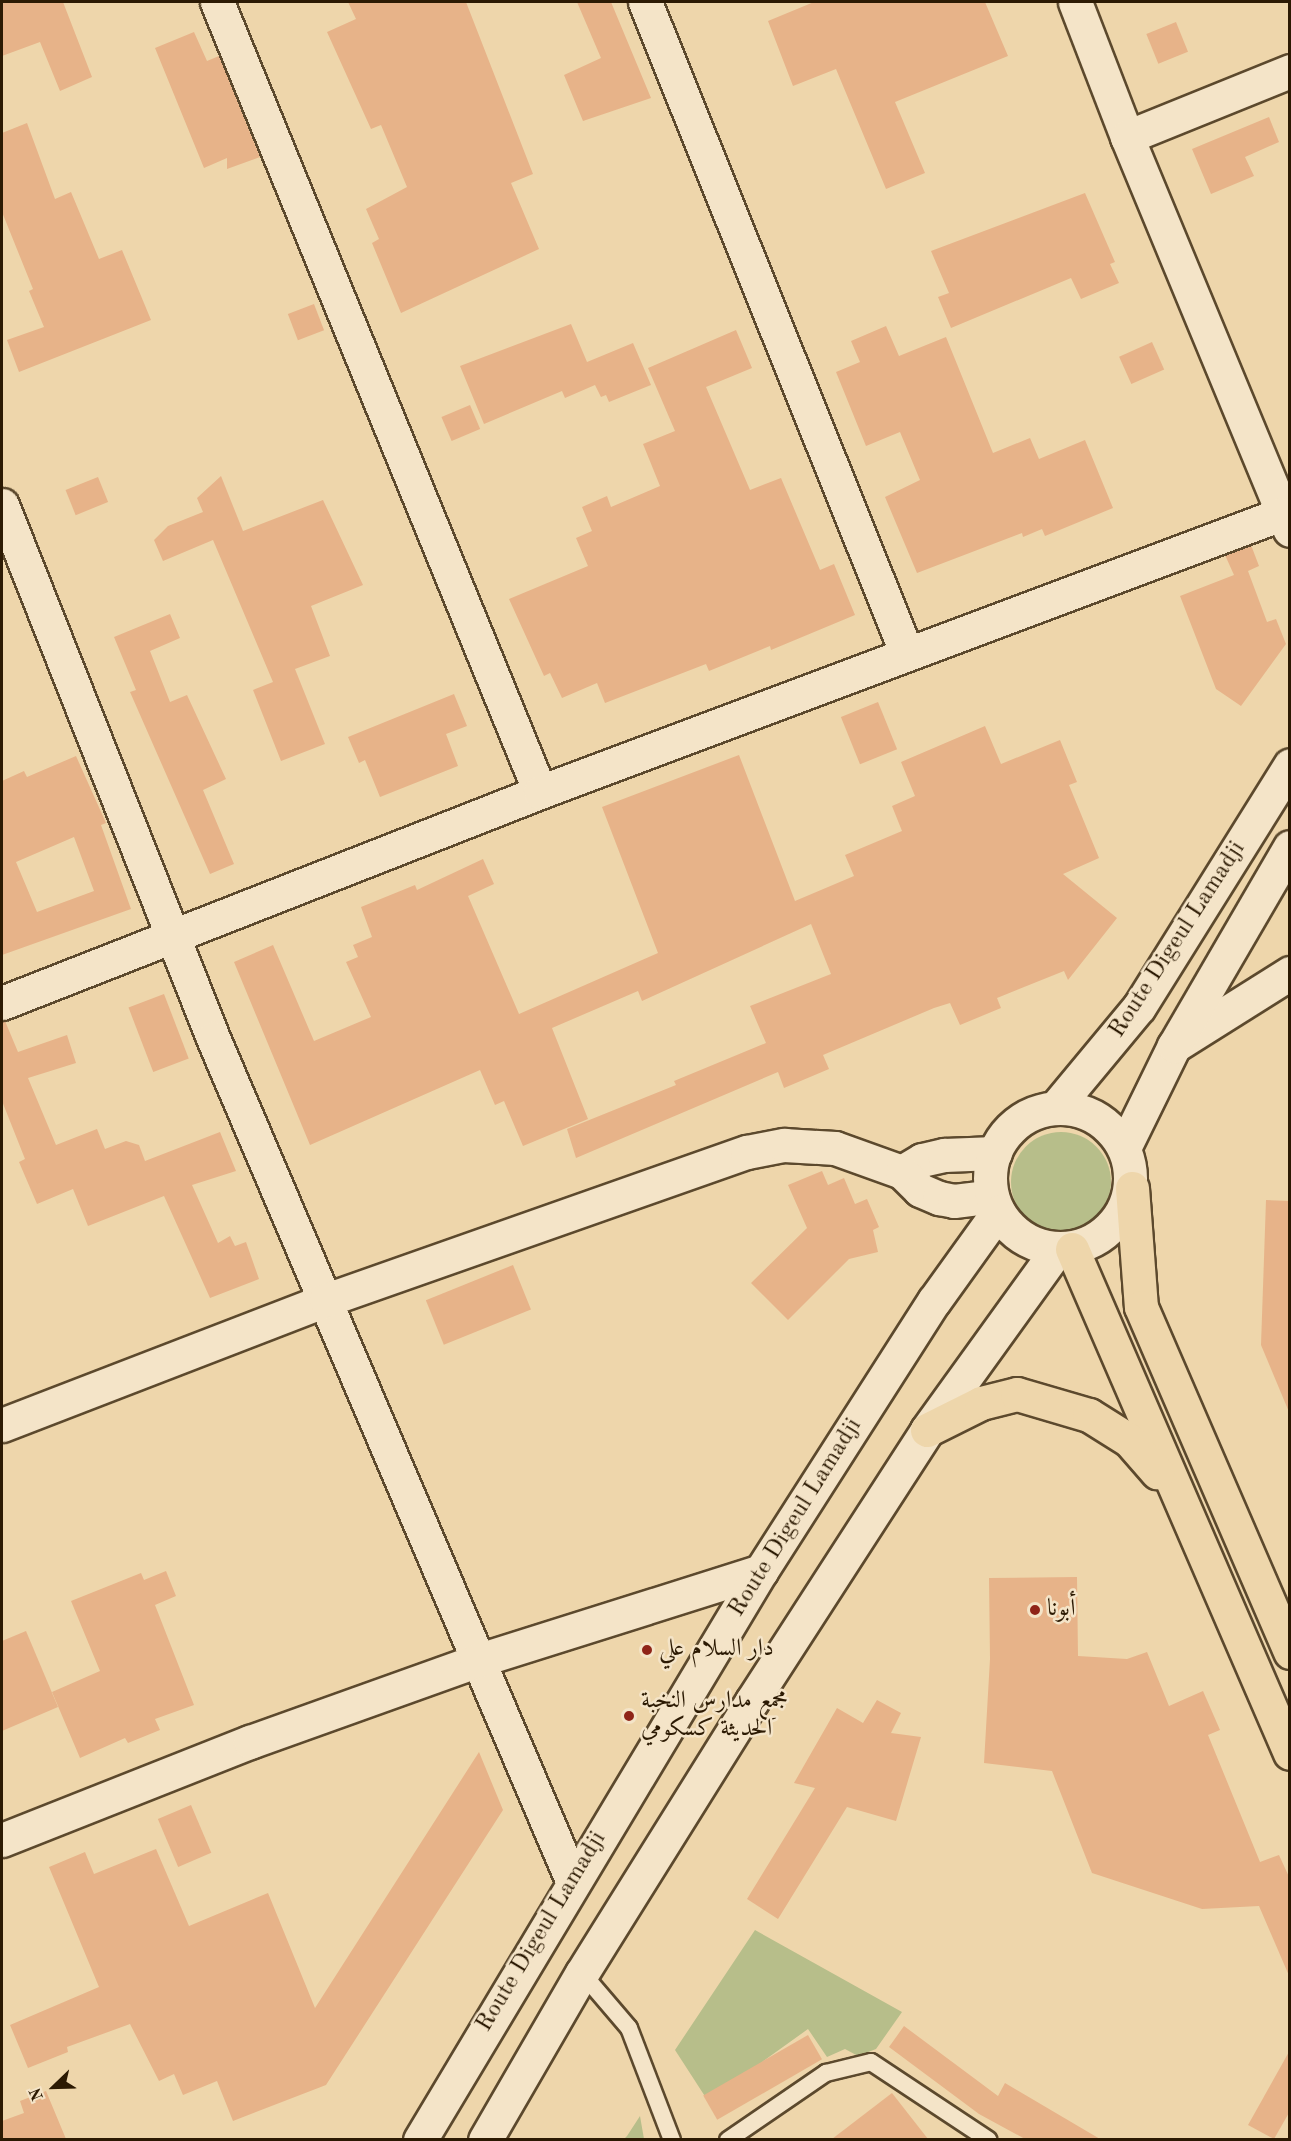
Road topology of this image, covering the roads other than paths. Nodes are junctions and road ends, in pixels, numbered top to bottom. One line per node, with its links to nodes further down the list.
1 (217, 2): 10 (street)
2 (645, 2): 8 (street)
3 (1075, 2): 5 (street)
4 (1290, 71): 5 (street)
5 (1127, 137): 7 (street)
6 (2, 505): 12 (street)
7 (1285, 522): 8 (street)
8 (907, 654): 10 (street)
9 (1290, 765): 16 (street, Route Digeul Lamadji)
10 (540, 792): 12 (street)
11 (1290, 847): 15 (street)
12 (173, 934): 14 (street); 23 (street)
13 (1290, 973): 15 (street)
14 (2, 1003)
15 (1174, 1046): 17 (street)
16 (1055, 1108): 17 (street); 18 (street)
17 (1125, 1148): 20 (street)
18 (995, 1153): 19 (street); 21 (street)
19 (902, 1172): 21 (street); 23 (street)
20 (1132, 1188): 22 (street); 28 (main road)
21 (995, 1204): 22 (street); 27 (street, Route Digeul Lamadji)
22 (1065, 1249): 25 (street); 26 (main road)
23 (326, 1300): 24 (street); 29 (street)
24 (2, 1425)
25 (927, 1430): 26 (main road); 33 (street)
26 (1182, 1502): 30 (main road)
27 (761, 1571): 29 (street); 32 (street, Route Digeul Lamadji)
28 (1290, 1652)
29 (476, 1661): 31 (street); 32 (street)
30 (1290, 1752)
31 (2, 1840)
32 (573, 1880): 34 (street, Route Digeul Lamadji)
33 (582, 1973): 35 (street); 36 (lane)
34 (420, 2139)
35 (485, 2139)
36 (672, 2139)
37 (728, 2139): 38 (lane)
38 (989, 2139)

